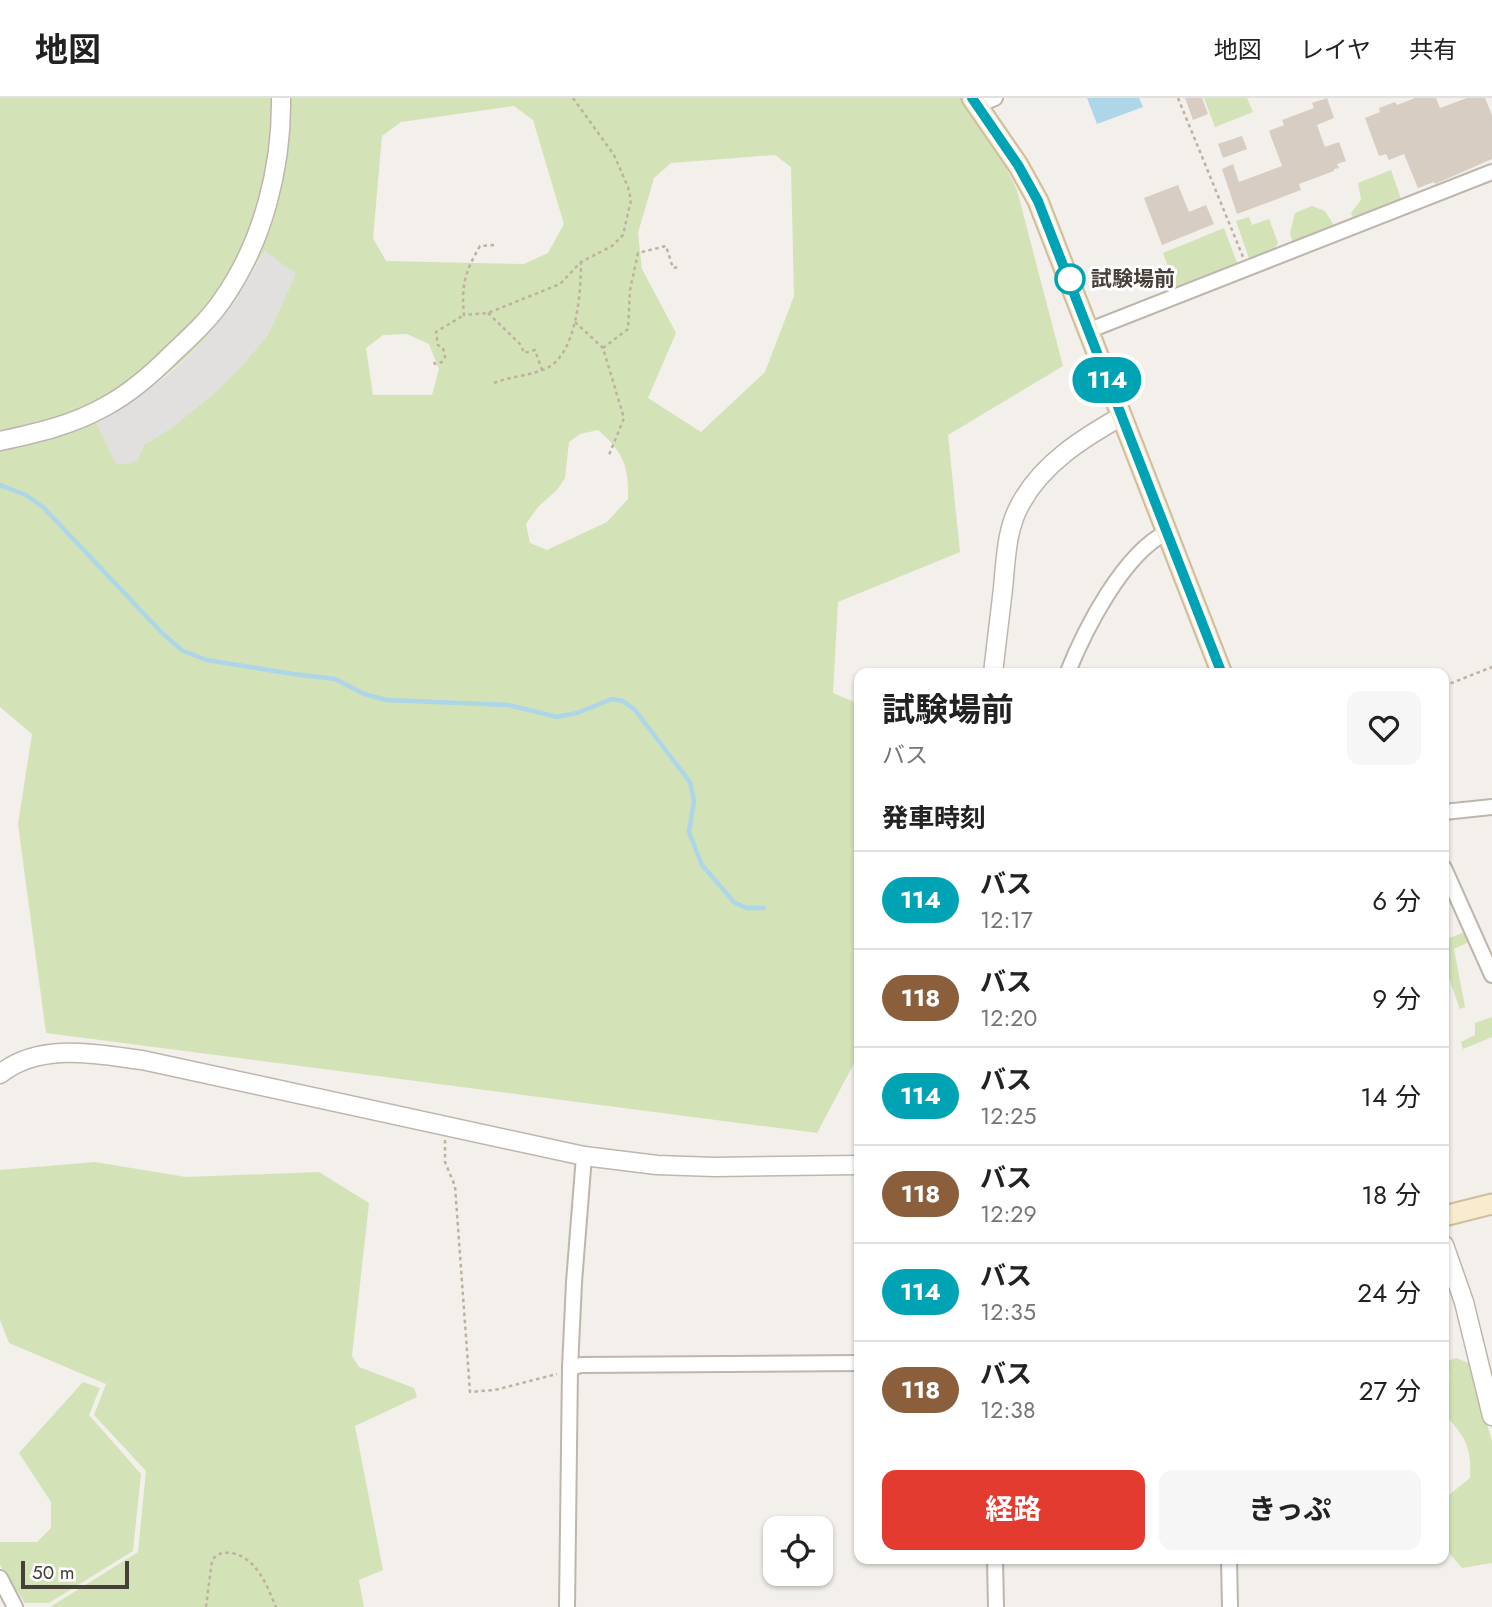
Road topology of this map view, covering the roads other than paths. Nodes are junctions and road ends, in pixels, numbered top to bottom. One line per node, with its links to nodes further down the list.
1 (281, 98): 6 (street)
2 (982, 100): 4 (main road)
3 (1492, 172): 4 (street)
4 (1090, 330): 5 (main road)
5 (1122, 416): 7 (main road); 8 (street)
6 (0, 440)
7 (1167, 532): 9 (street); 10 (main road)
8 (994, 668)
9 (1070, 668)
10 (1220, 668)
11 (1492, 807): 12 (street)
12 (1449, 811)
13 (1449, 879): 14 (street)
14 (1492, 975)
15 (0, 1074): 16 (street)
16 (584, 1156): 17 (street); 22 (street)
17 (854, 1165)
18 (1492, 1204): 19 (main road)
19 (1449, 1215)
20 (1449, 1259): 23 (street)
21 (854, 1363): 22 (street)
22 (570, 1368): 28 (street)
23 (1492, 1416)
24 (995, 1564): 29 (street)
25 (1229, 1564): 30 (street)
26 (0, 1578): 27 (street)
27 (15, 1607)
28 (567, 1607)
29 (996, 1607)
30 (1230, 1607)

